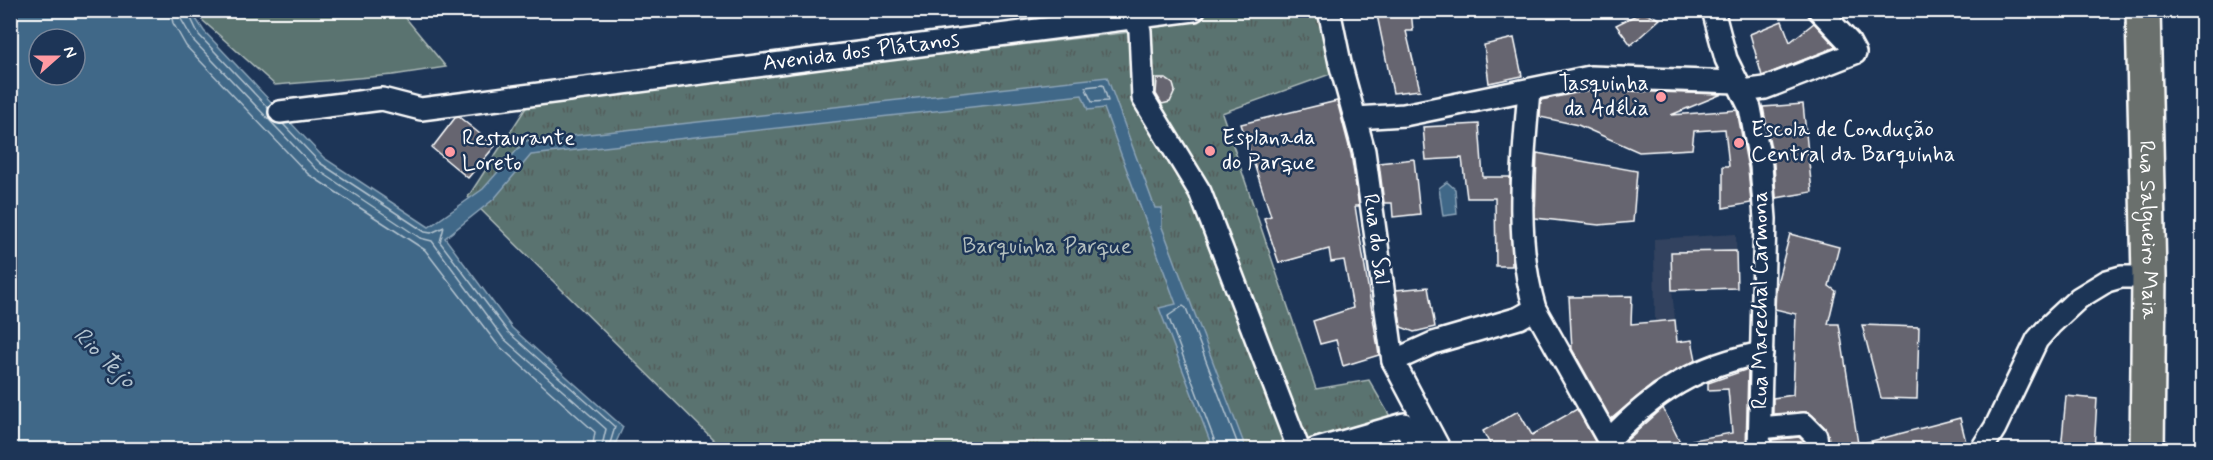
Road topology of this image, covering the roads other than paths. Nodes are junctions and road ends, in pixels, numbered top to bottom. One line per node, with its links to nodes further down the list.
1 (1194, 10): 6 (street, Avenida dos Plátanos)
2 (1329, 10): 10 (street, Rua do Sal)
3 (1820, 10): 7 (street)
4 (2144, 10): 11 (main road, Rua Salgueiro Maia)
5 (1713, 13): 7 (street, Rua Marechal Carmona)
6 (1135, 18): 9 (street, Avenida dos Plátanos); 17 (street)
7 (1740, 86): 8 (street); 13 (street, Rua Marechal Carmona)
8 (1529, 90): 10 (street); 12 (street)
9 (280, 112)
10 (1356, 118): 14 (street, Rua do Sal)
11 (2149, 277): 23 (street); 24 (main road, Rua Salgueiro Maia)
12 (1535, 309): 14 (street); 16 (street)
13 (1762, 352): 15 (street, Rua Marechal Carmona); 16 (street)
14 (1393, 361): 20 (street)
15 (1760, 428): 21 (street, Rua Marechal Carmona); 22 (street)
16 (1609, 446)
17 (1299, 450)
18 (1314, 450): 19 (street)
19 (1417, 450)
20 (1440, 450)
21 (1759, 450)
22 (1818, 450)
23 (1981, 450)
24 (2147, 450)

